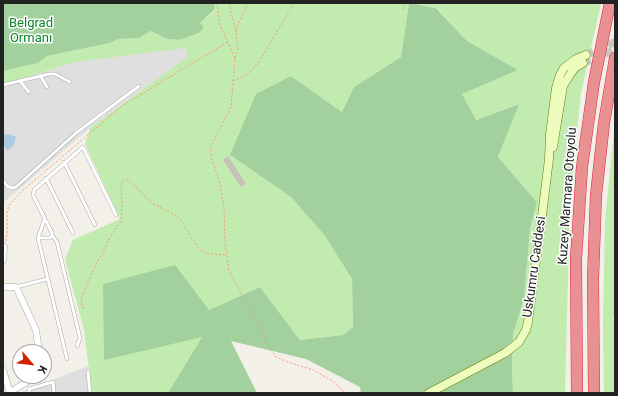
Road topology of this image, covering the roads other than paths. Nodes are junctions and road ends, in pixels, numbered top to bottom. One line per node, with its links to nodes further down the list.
1 (610, 3): 38 (highway, Kuzey Marmara Otoyolu)
2 (586, 55): 12 (main road, Uskumru Caddesi)
3 (615, 58): 39 (highway)
4 (583, 63): 12 (main road, Uskumru Caddesi)
5 (40, 75): 6 (lane); 7 (lane); 10 (lane)
6 (20, 81): 8 (lane); 11 (lane)
7 (70, 82)
8 (3, 85)
9 (138, 86): 15 (lane)
10 (47, 87)
11 (29, 92)
12 (549, 159): 37 (main road, Uskumru Caddesi)
13 (64, 162): 14 (lane); 16 (lane); 18 (lane)
14 (46, 178): 17 (lane); 19 (lane)
15 (3, 180)
16 (116, 215)
17 (45, 218): 20 (lane); 21 (lane)
18 (95, 225)
19 (73, 233)
20 (52, 236): 21 (lane); 28 (lane)
21 (38, 238): 24 (lane)
22 (4, 247): 23 (street)
23 (3, 260)
24 (47, 279): 26 (lane); 29 (lane)
25 (3, 287): 26 (street)
26 (16, 288): 27 (street)
27 (38, 344)
28 (77, 346)
29 (67, 359)
30 (3, 370): 33 (street)
31 (88, 372): 36 (lane)
32 (24, 384): 33 (street)
33 (10, 393)
34 (30, 393): 35 (lane)
35 (54, 393)
36 (90, 393)
37 (429, 393)
38 (577, 393)
39 (594, 393)

